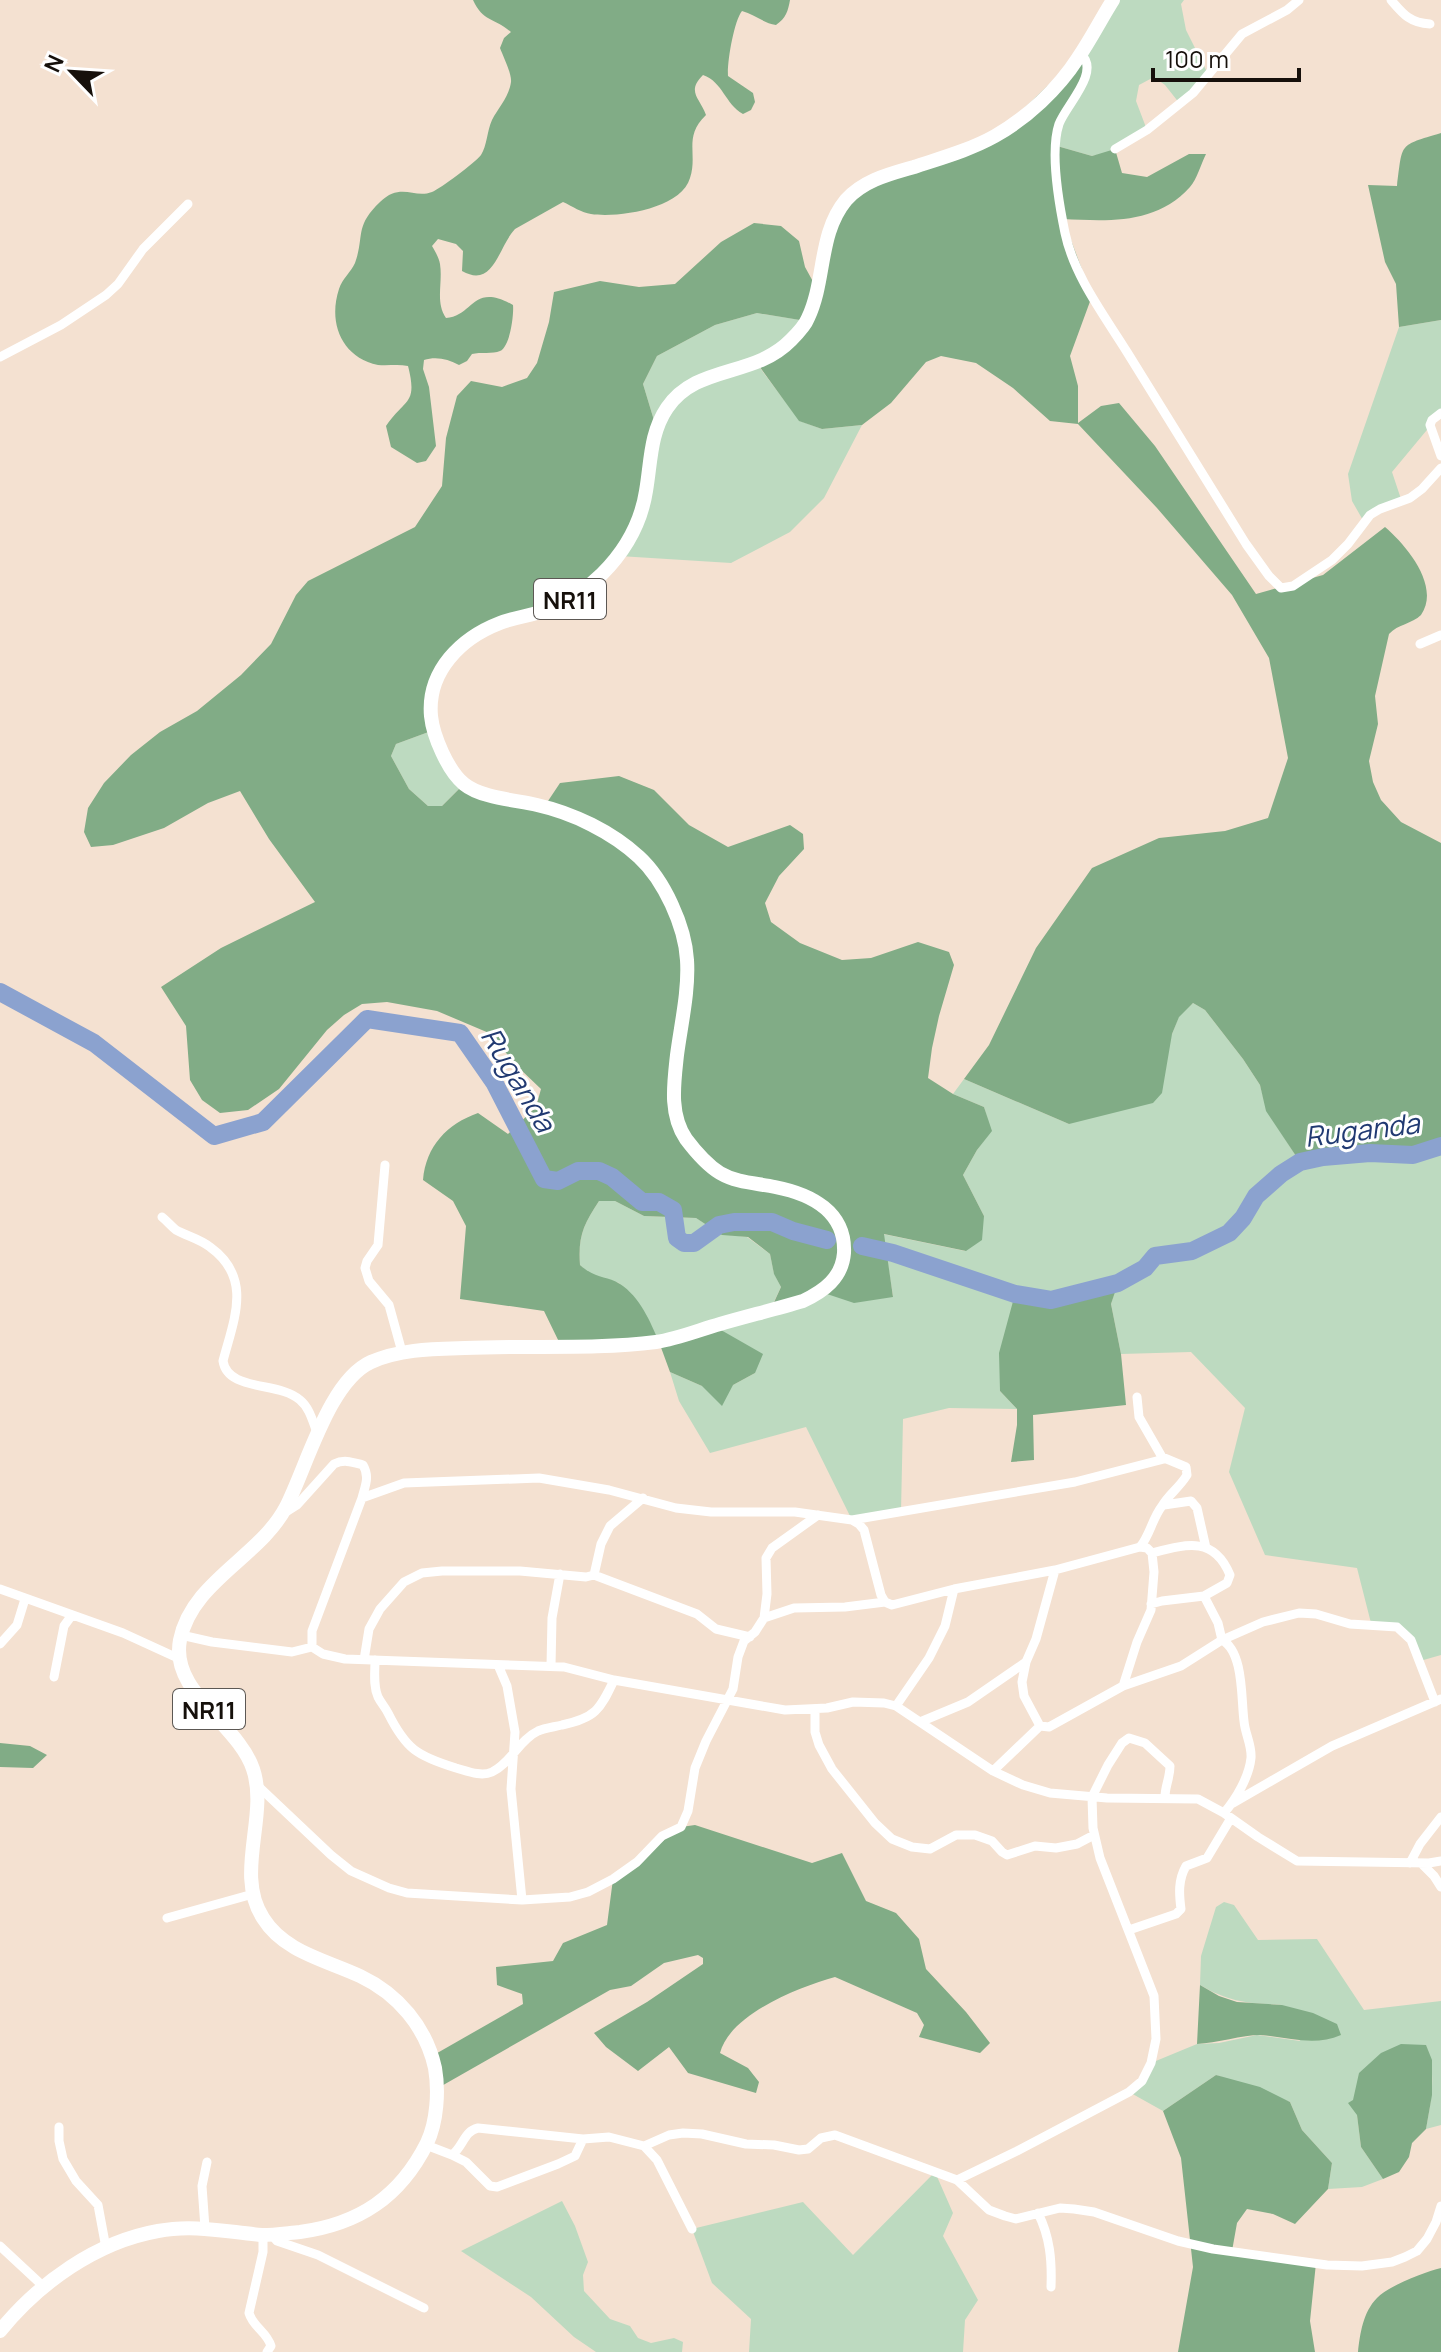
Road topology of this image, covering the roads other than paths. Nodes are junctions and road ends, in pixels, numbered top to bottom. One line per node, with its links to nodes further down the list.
1 (1113, 0): 5 (highway, NR11)
2 (1299, 0): 6 (street)
3 (1391, 0): 4 (street)
4 (1430, 24)
5 (1081, 54): 11 (street); 16 (highway, NR11)
6 (1115, 149)
7 (188, 204): 8 (street)
8 (0, 357)
9 (1441, 413): 10 (street)
10 (1441, 456)
11 (1441, 468)
12 (1441, 635): 13 (street)
13 (1420, 644)
14 (385, 1165): 16 (street)
15 (162, 1217): 18 (street)
16 (402, 1352): 18 (highway, NR11)
17 (1137, 1397): 19 (street)
18 (318, 1435): 23 (highway, NR11)
19 (1164, 1459): 22 (street); 25 (street)
20 (362, 1498): 21 (street); 23 (street); 44 (street)
21 (643, 1498): 24 (street); 31 (street)
22 (1162, 1505): 26 (street); 27 (street)
23 (283, 1513): 40 (highway, NR11)
24 (818, 1515): 25 (street); 39 (street)
25 (852, 1520): 36 (street)
26 (1140, 1547): 28 (street); 29 (street)
27 (1206, 1548): 28 (street); 34 (street)
28 (1152, 1553): 37 (street)
29 (1055, 1570): 33 (street); 48 (street)
30 (560, 1574): 31 (street); 46 (street); 50 (street)
31 (594, 1575): 41 (street)
32 (0, 1589): 35 (street)
33 (954, 1589): 36 (street); 56 (street)
34 (1204, 1596): 37 (street); 42 (street)
35 (25, 1599): 38 (street); 43 (street)
36 (885, 1602): 39 (street)
37 (1151, 1604): 53 (street)
38 (72, 1615): 45 (street); 51 (street)
39 (764, 1618): 41 (street)
40 (181, 1635): 44 (street); 45 (highway, NR11)
41 (750, 1637): 55 (street)
42 (1222, 1640): 53 (street); 54 (street); 65 (street)
43 (0, 1644)
44 (312, 1647): 46 (street)
45 (182, 1660): 62 (highway, NR11)
46 (364, 1660): 47 (street)
47 (375, 1660): 49 (street); 60 (street)
48 (1026, 1662): 58 (street); 59 (street)
49 (498, 1665): 50 (street); 60 (street)
50 (551, 1666): 52 (street)
51 (54, 1677)
52 (614, 1680): 55 (street); 60 (street)
53 (1123, 1686): 59 (street)
54 (1438, 1700): 65 (street)
55 (727, 1702): 57 (street); 74 (street)
56 (896, 1706): 57 (street); 58 (street)
57 (815, 1709): 68 (street)
58 (920, 1722): 61 (street)
59 (1040, 1726): 61 (street)
60 (512, 1756): 74 (street)
61 (993, 1771): 63 (street)
62 (258, 1786): 73 (highway, NR11); 74 (street)
63 (1092, 1797): 64 (street); 64 (street); 68 (street)
64 (1165, 1797): 66 (street)
65 (1233, 1803): 66 (street)
66 (1227, 1816): 70 (street); 76 (street)
67 (1441, 1817): 70 (street)
68 (1094, 1835): 76 (street)
69 (1441, 1861): 71 (street)
70 (1410, 1863): 71 (street)
71 (1421, 1863): 72 (street)
72 (1441, 1887)
73 (253, 1894): 75 (street); 79 (highway)
74 (522, 1900)
75 (167, 1918)
76 (1129, 1930): 83 (street)
77 (59, 2127): 90 (street)
78 (583, 2139): 80 (street); 81 (street); 81 (street)
79 (426, 2145): 81 (street); 88 (highway)
80 (644, 2146): 83 (street); 87 (street)
81 (452, 2155)
82 (207, 2162): 86 (street)
83 (957, 2180): 85 (street)
84 (1441, 2206): 85 (street)
85 (1038, 2213): 92 (street)
86 (205, 2228): 88 (highway); 90 (highway)
87 (692, 2229)
88 (268, 2235): 93 (street); 95 (street)
89 (0, 2246): 91 (street)
90 (106, 2248): 91 (highway)
91 (44, 2287): 94 (highway)
92 (1051, 2287)
93 (424, 2308)
94 (0, 2331)
95 (267, 2352)

